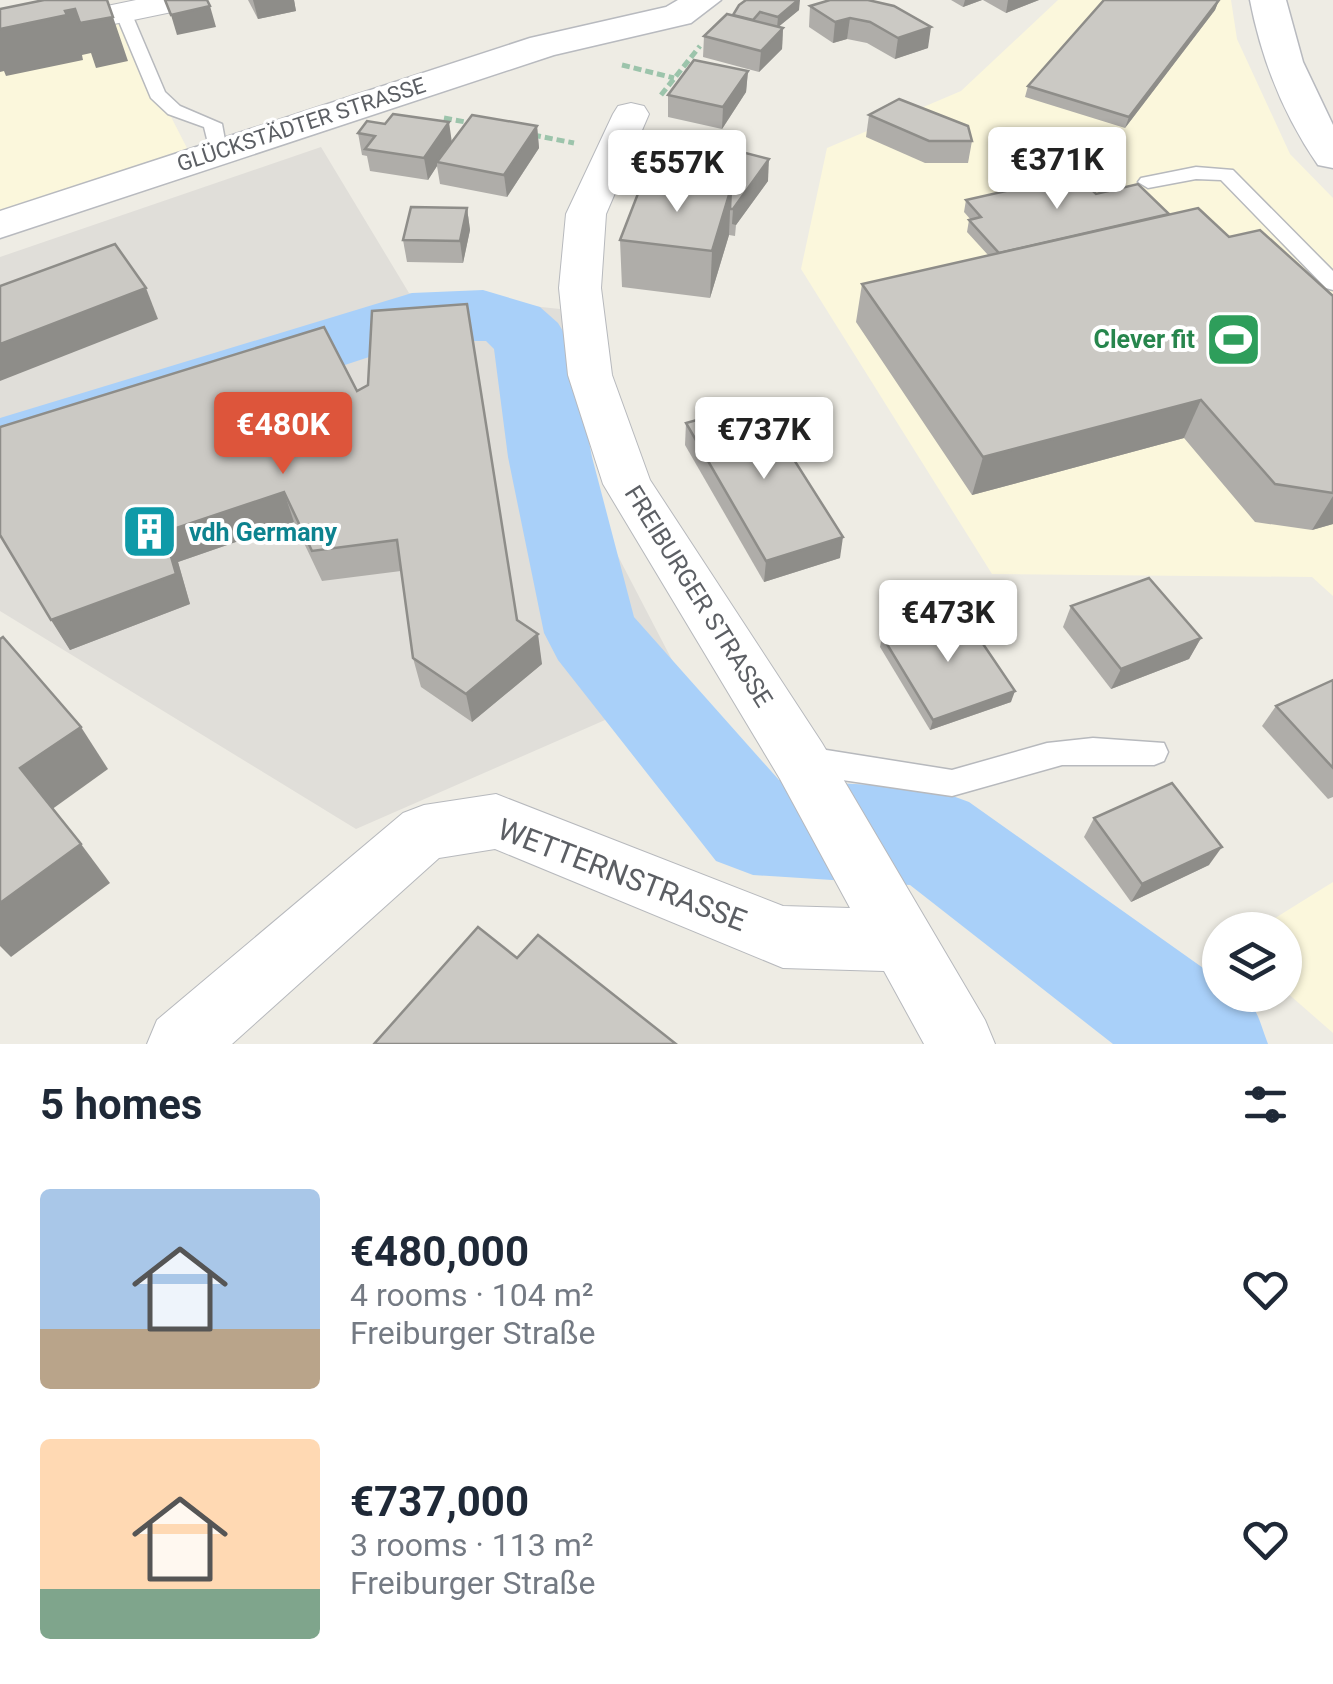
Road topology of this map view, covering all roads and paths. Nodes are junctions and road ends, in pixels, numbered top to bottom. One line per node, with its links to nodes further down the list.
1 (185, 0): 5 (street)
2 (666, 0): 7 (main road, GLÜCKSTÄDTER STRASSE)
3 (703, 0): 7 (main road, GLÜCKSTÄDTER STRASSE)
4 (1268, 0): 14 (main road)
5 (123, 12): 6 (street); 13 (lane)
6 (86, 20)
7 (604, 30): 9 (main road, GLÜCKSTÄDTER STRASSE)
8 (702, 44): 11 (path)
9 (374, 100): 10 (path); 13 (main road, GLÜCKSTÄDTER STRASSE)
10 (478, 124)
11 (623, 131): 12 (path); 21 (street, FREIBURGER STRASSE)
12 (532, 135)
13 (218, 151): 16 (main road, GLÜCKSTÄDTER STRASSE)
14 (1332, 153)
15 (1148, 182): 18 (lane)
16 (0, 225)
17 (1333, 256): 18 (lane)
18 (1309, 259): 19 (lane)
19 (1333, 283)
20 (1154, 752): 21 (lane)
21 (801, 761): 22 (street, FREIBURGER STRASSE)
22 (900, 940): 23 (street, WETTERNSTRASSE); 24 (street, FREIBURGER STRASSE)
23 (181, 1044)
24 (961, 1044)

